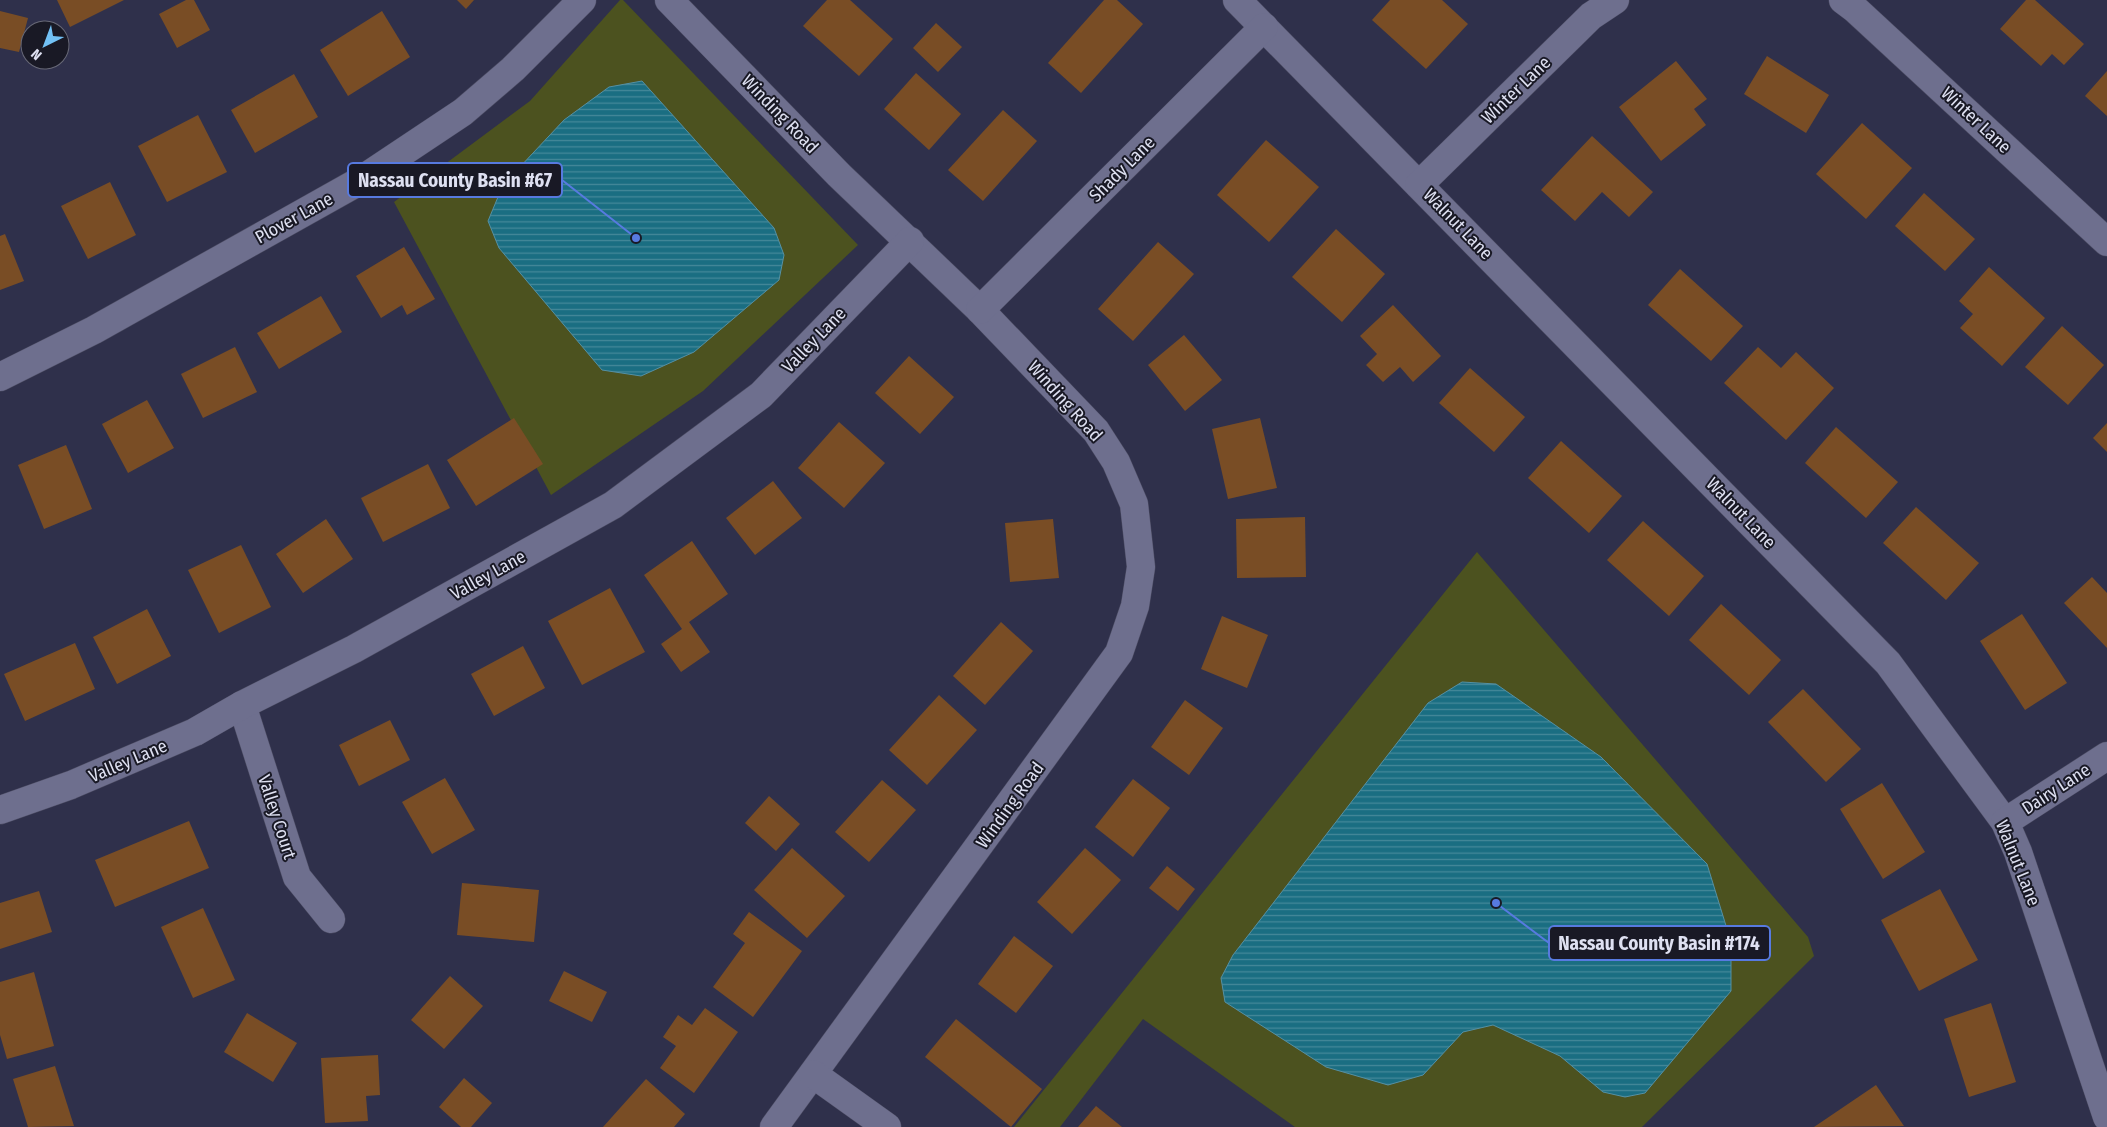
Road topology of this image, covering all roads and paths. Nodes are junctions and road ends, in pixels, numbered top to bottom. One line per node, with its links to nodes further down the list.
1 (582, 0): 11 (street, Plover Lane)
2 (669, 0): 8 (street, Winding Road)
3 (1237, 0): 6 (street, Walnut Lane)
4 (1615, 0): 7 (street, Winter Lane)
5 (1843, 0): 9 (street, Winter Lane)
6 (1264, 27): 7 (street, Walnut Lane); 10 (street, Shady Lane)
7 (1419, 185): 15 (street, Walnut Lane)
8 (910, 241): 10 (street, Winding Road); 12 (street, Valley Lane)
9 (2107, 242)
10 (980, 310): 17 (street, Winding Road)
11 (0, 377)
12 (242, 705): 14 (street, Valley Lane); 16 (street, Valley Court)
13 (2107, 756): 15 (street, Dairy Lane)
14 (0, 810)
15 (2005, 822): 18 (street, Walnut Lane)
16 (330, 919)
17 (813, 1074): 19 (street, Winding Road); 20 (street)
18 (2107, 1117)
19 (774, 1127)
20 (887, 1127)

